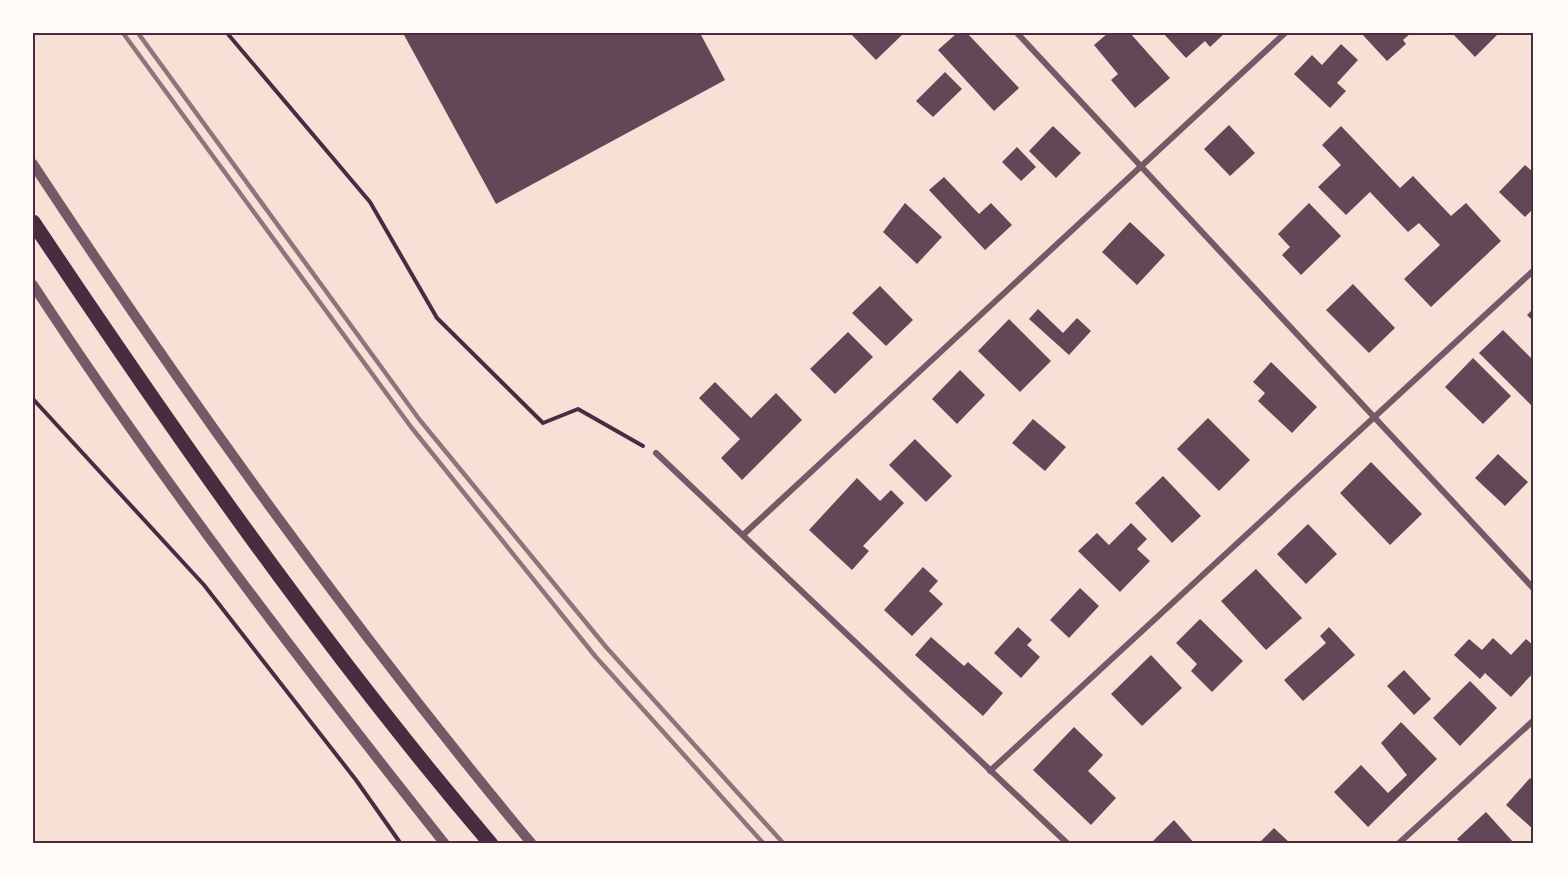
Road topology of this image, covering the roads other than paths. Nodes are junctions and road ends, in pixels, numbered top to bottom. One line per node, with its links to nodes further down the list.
1 (1017, 33): 4 (street)
2 (1285, 33): 4 (street)
3 (33, 164): 16 (street)
4 (1140, 168): 8 (street); 10 (street)
5 (33, 222): 15 (main road)
6 (1534, 270): 8 (street)
7 (33, 285): 14 (street)
8 (1374, 418): 11 (street); 13 (street)
9 (656, 453): 10 (street)
10 (744, 534): 13 (street)
11 (1534, 589)
12 (1534, 720): 18 (street)
13 (990, 771): 17 (street)
14 (445, 844)
15 (491, 844)
16 (532, 844)
17 (1068, 844)
18 (1398, 844)

